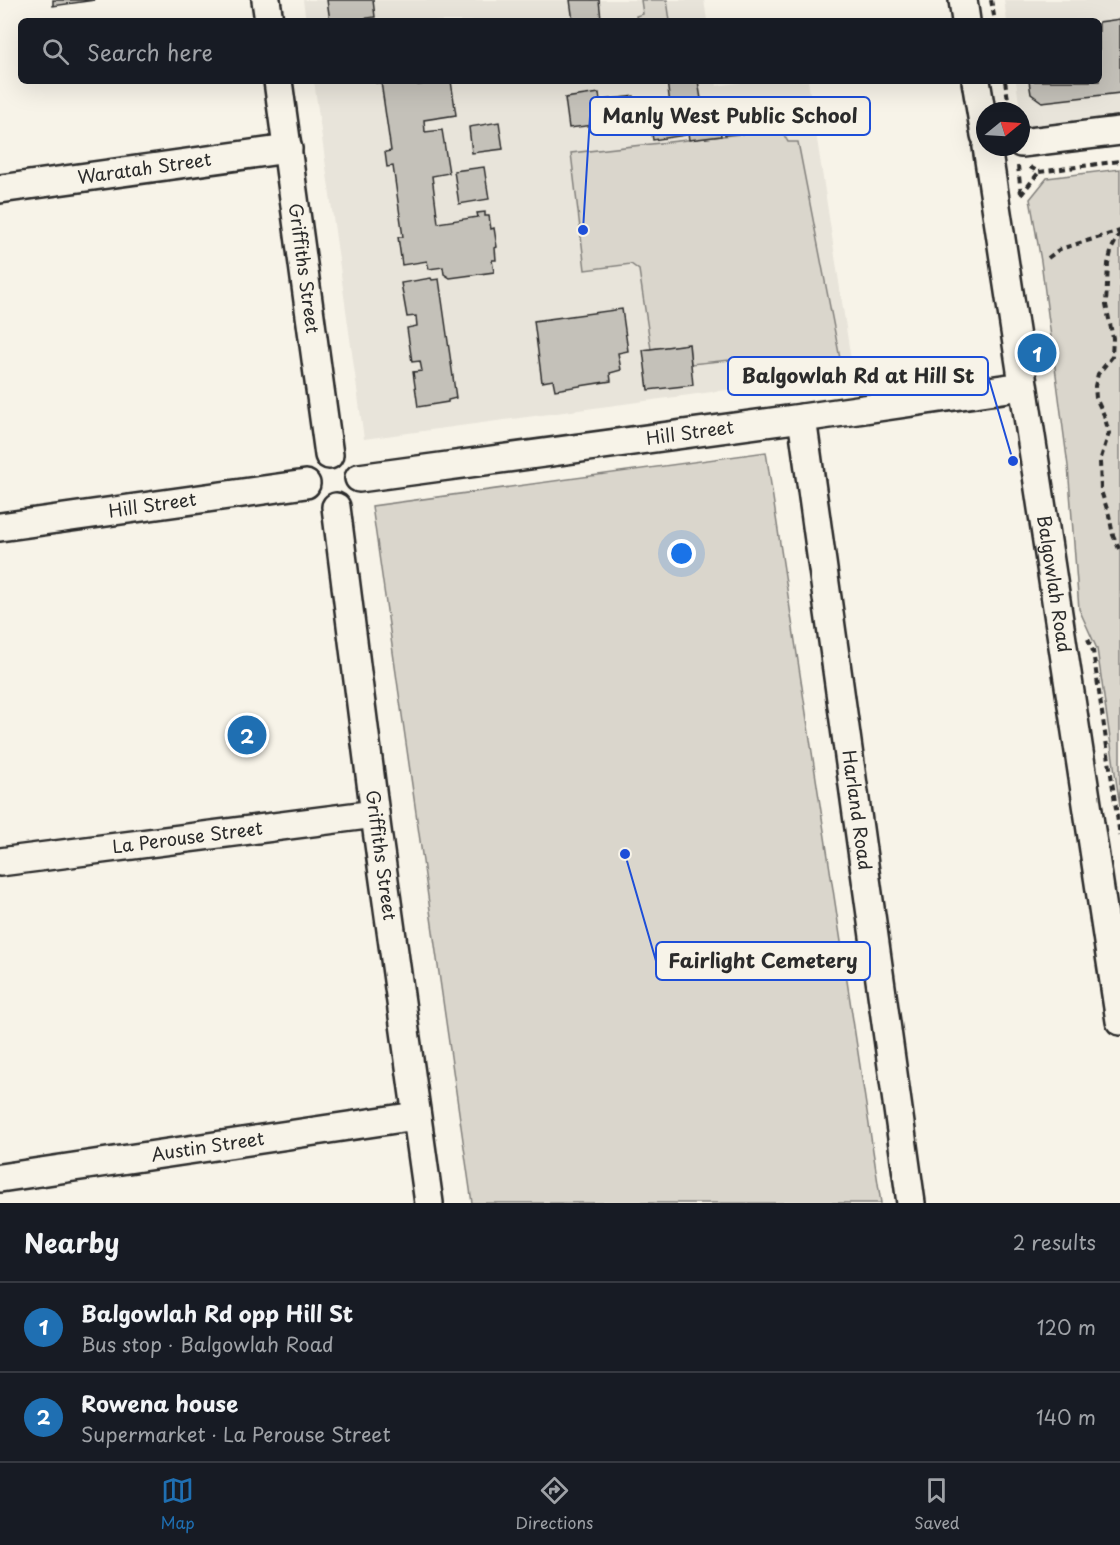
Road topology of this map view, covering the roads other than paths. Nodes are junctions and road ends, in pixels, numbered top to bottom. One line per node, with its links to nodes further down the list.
1 (266, 0): 3 (street)
2 (963, 0): 4 (street)
3 (269, 18)
4 (966, 18)
5 (278, 84): 10 (street, Griffiths Street)
6 (976, 84): 7 (street)
7 (980, 102)
8 (1120, 131): 9 (street)
9 (1030, 142)
10 (288, 149): 12 (street, Waratah Street); 15 (street, Griffiths Street)
11 (988, 156): 13 (street, Balgowlah Road)
12 (0, 189)
13 (1023, 386): 14 (street, Hill Street); 22 (street, Balgowlah Road)
14 (802, 418): 16 (street, Hill Street); 26 (street, Harland Road)
15 (329, 455): 16 (street); 17 (street)
16 (359, 478): 18 (street)
17 (306, 484): 18 (street); 19 (street, Hill Street)
18 (336, 507): 20 (street, Griffiths Street)
19 (0, 527)
20 (375, 813): 21 (street, La Perouse Street); 23 (street, Griffiths Street)
21 (0, 862)
22 (1120, 1021)
23 (416, 1116): 24 (street, Austin Street); 25 (street, Griffiths Street)
24 (0, 1178)
25 (429, 1203)
26 (911, 1203)

